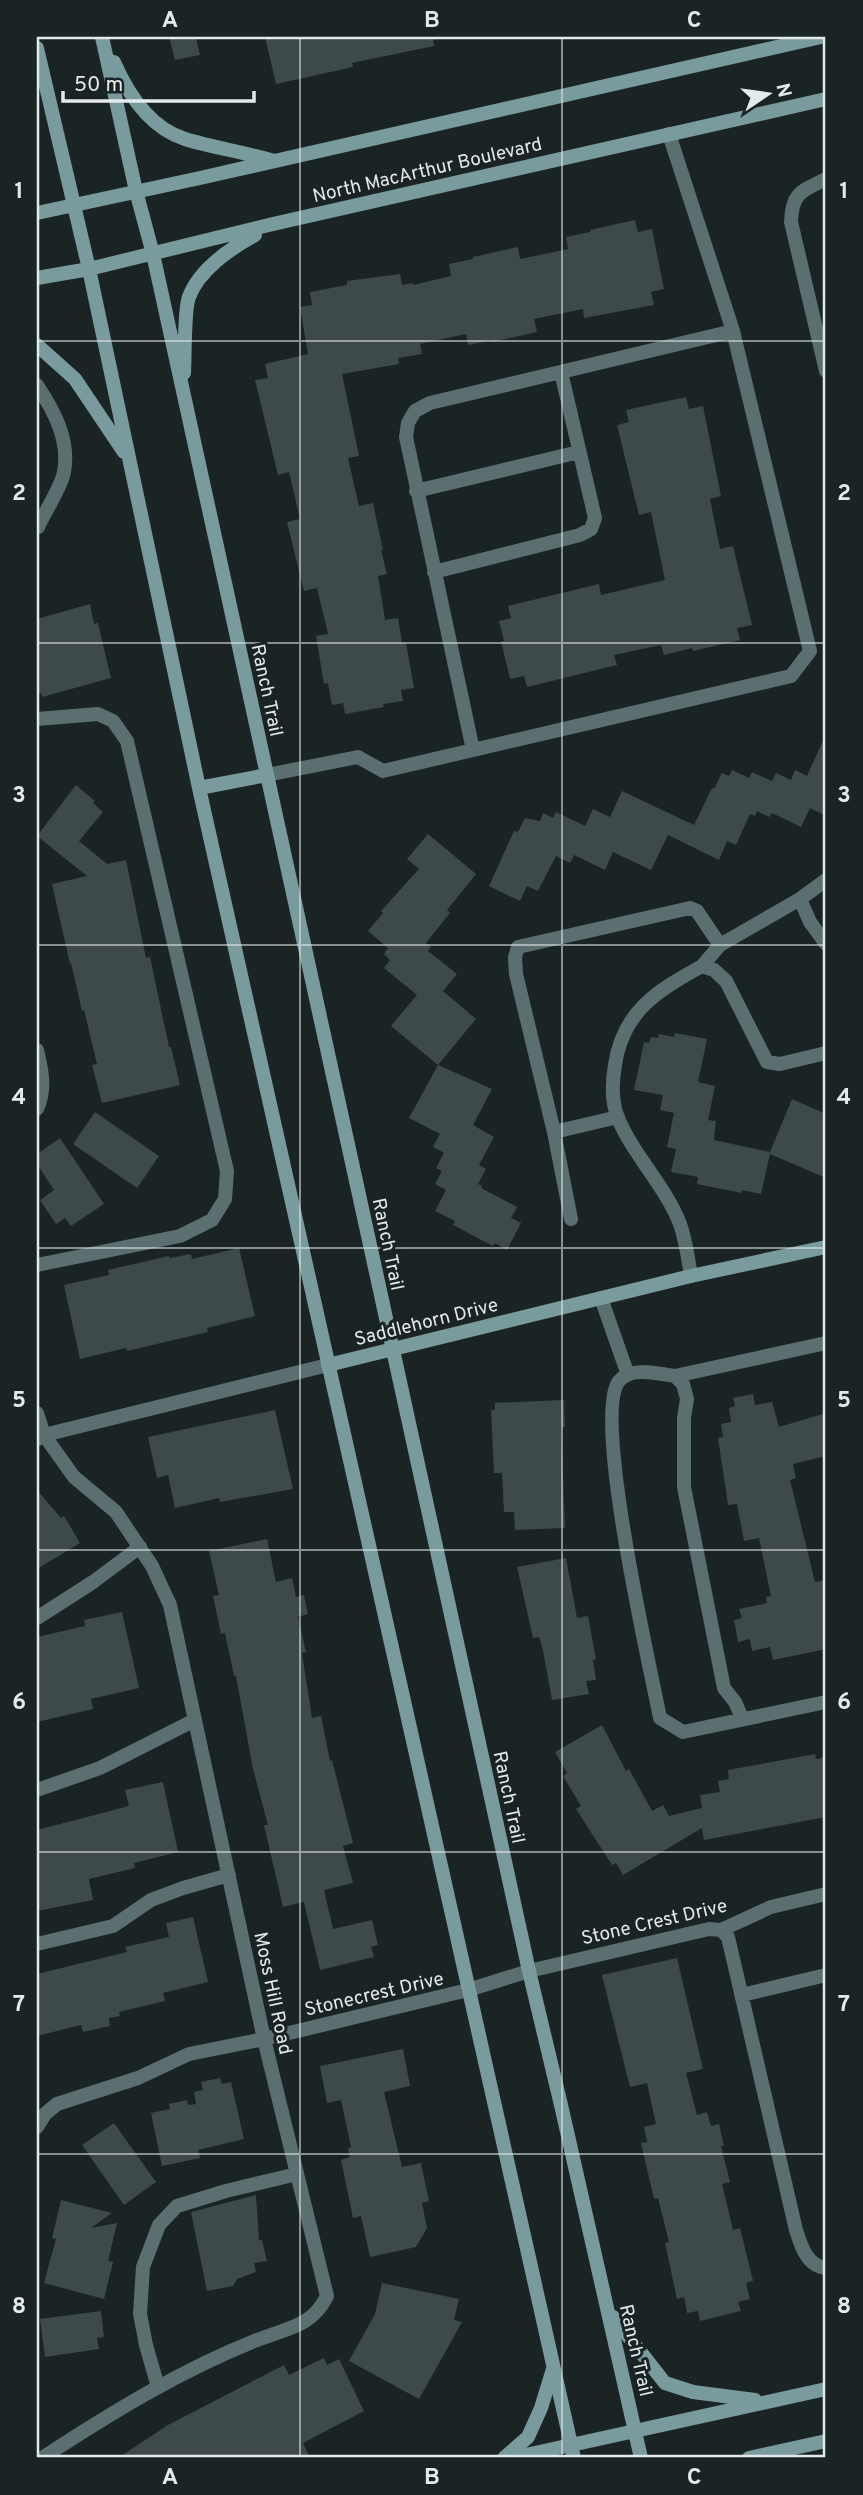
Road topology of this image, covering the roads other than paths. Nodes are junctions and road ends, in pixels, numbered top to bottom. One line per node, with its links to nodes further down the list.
1 (103, 37): 6 (main road); 8 (main road, Ranch Trail)
2 (821, 37): 6 (main road)
3 (37, 48): 9 (main road)
4 (826, 99): 5 (main road, North MacArthur Boulevard)
5 (669, 134): 11 (main road, North MacArthur Boulevard); 15 (street)
6 (276, 161): 8 (main road)
7 (826, 179): 17 (street)
8 (136, 191): 9 (main road); 12 (main road, Ranch Trail)
9 (73, 206): 10 (main road); 13 (main road)
10 (37, 213)
11 (273, 224): 12 (main road, North MacArthur Boulevard); 20 (main road)
12 (153, 254): 13 (main road, North MacArthur Boulevard); 20 (main road, Ranch Trail)
13 (89, 269): 14 (main road, North MacArthur Boulevard); 22 (main road)
14 (37, 278)
15 (733, 331): 18 (street); 27 (street)
16 (37, 345): 22 (main road)
17 (826, 371)
18 (561, 372): 21 (street); 23 (street)
19 (37, 385): 24 (street)
20 (183, 391): 28 (main road, Ranch Trail)
21 (579, 452): 23 (street); 25 (street)
22 (129, 460): 29 (main road)
23 (416, 491): 25 (street)
24 (37, 527)
25 (434, 572): 27 (street)
26 (37, 719): 42 (street)
27 (473, 750): 28 (street)
28 (267, 775): 29 (main road); 46 (main road, Ranch Trail)
29 (199, 788): 47 (main road)
30 (826, 880): 31 (street)
31 (800, 899): 32 (street); 33 (street)
32 (826, 944)
33 (720, 945): 34 (street); 39 (street)
34 (702, 965): 36 (street); 38 (street)
35 (37, 1050): 37 (street)
36 (826, 1053)
37 (37, 1109)
38 (618, 1117): 39 (street); 43 (street)
39 (554, 1132): 40 (street)
40 (571, 1219)
41 (826, 1247): 43 (main road, Saddlehorn Drive)
42 (37, 1265)
43 (691, 1276): 44 (main road, Saddlehorn Drive)
44 (601, 1298): 46 (main road, Saddlehorn Drive); 48 (street)
45 (826, 1343): 49 (street)
46 (392, 1350): 47 (main road, Saddlehorn Drive); 62 (main road, Ranch Trail)
47 (328, 1365): 51 (street, Saddlehorn Drive); 64 (main road)
48 (628, 1375): 49 (street); 55 (street)
49 (675, 1376): 55 (street)
50 (37, 1413): 51 (street, Moss Hill Road)
51 (41, 1437): 52 (street, Moss Hill Road)
52 (140, 1547): 53 (street); 56 (street, Moss Hill Road)
53 (37, 1618)
54 (826, 1702): 55 (street)
55 (743, 1718)
56 (195, 1720): 57 (street); 58 (street, Moss Hill Road)
57 (37, 1790)
58 (229, 1875): 61 (street); 66 (street, Moss Hill Road)
59 (826, 1894): 60 (street, Stone Crest Drive)
60 (721, 1930): 62 (street, Stone Crest Drive); 65 (street)
61 (37, 1944)
62 (529, 1971): 64 (street, Stonecrest Drive); 70 (main road, Ranch Trail)
63 (826, 1975): 65 (street)
64 (468, 1990): 66 (street, Stonecrest Drive); 71 (main road)
65 (743, 1995): 69 (street)
66 (264, 2039): 67 (street, Stonecrest Drive); 68 (street, Moss Hill Road)
67 (37, 2127)
68 (297, 2175): 72 (street); 72 (street, Moss Hill Road)
69 (826, 2268)
70 (608, 2311): 74 (main road); 75 (main road, Ranch Trail)
71 (554, 2368): 77 (main road); 79 (main road)
72 (158, 2387): 78 (street, Moss Hill Road)
73 (826, 2389): 74 (main road)
74 (766, 2402): 75 (main road)
75 (635, 2430): 77 (main road); 81 (main road, Ranch Trail)
76 (826, 2441): 82 (main road)
77 (573, 2451): 80 (main road)
78 (42, 2458)
79 (504, 2458)
80 (512, 2458)
81 (641, 2458)
82 (749, 2458)

